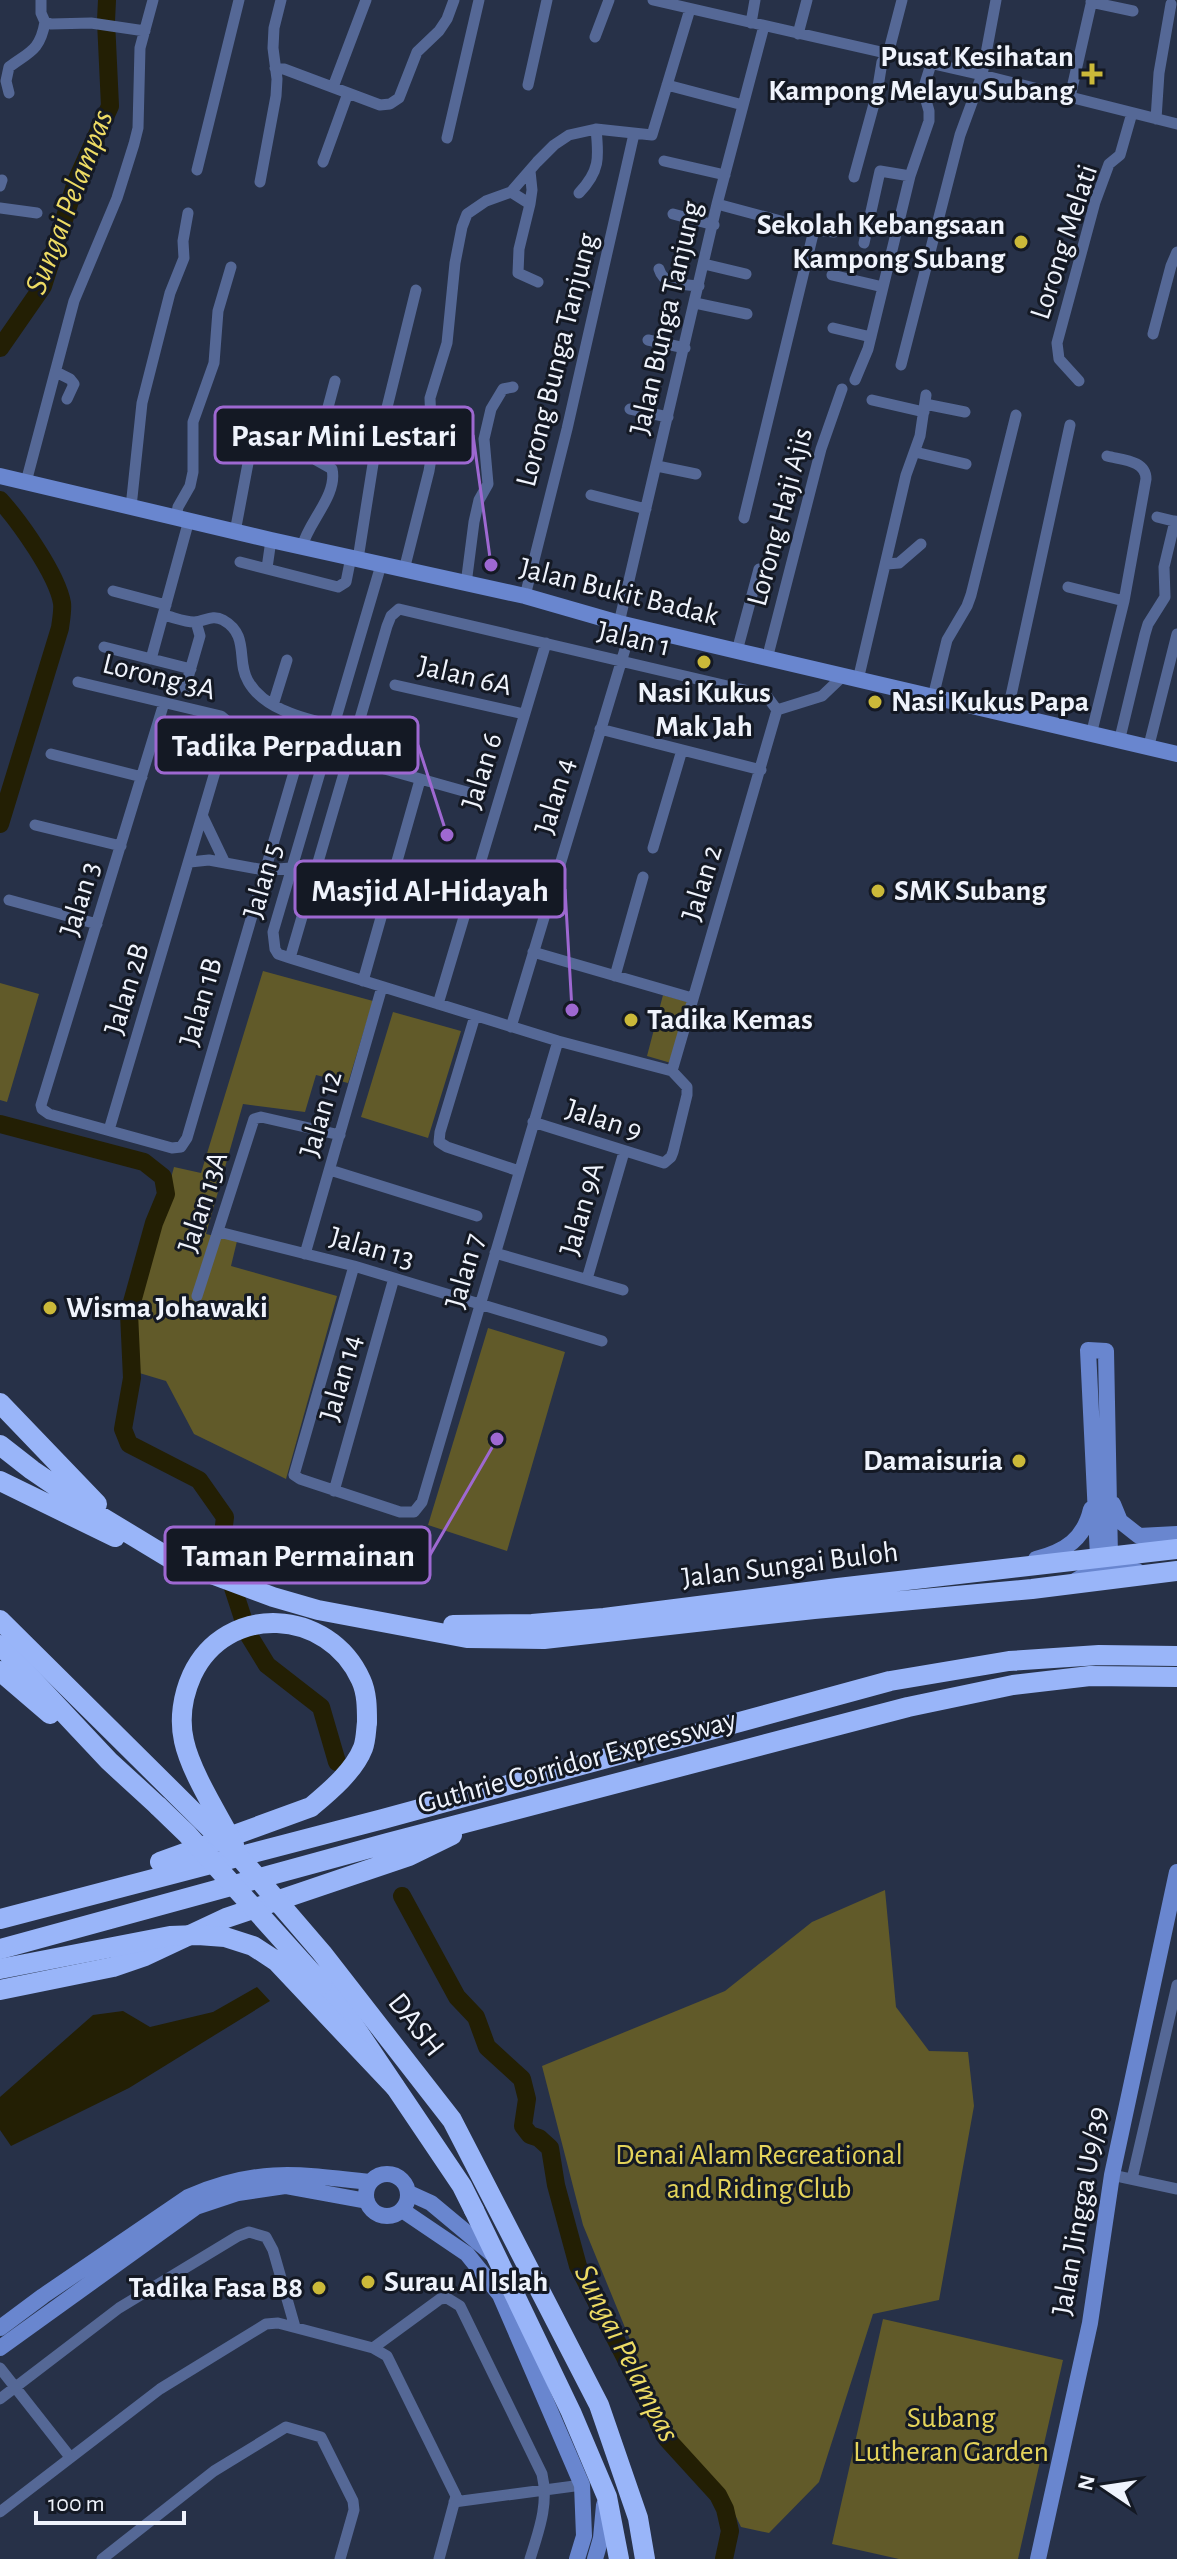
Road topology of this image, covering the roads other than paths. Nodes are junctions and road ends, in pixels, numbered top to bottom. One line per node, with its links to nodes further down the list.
1 (41, 0): 20 (street)
2 (153, 0): 23 (street)
3 (239, 0): 45 (street)
4 (281, 0): 28 (street)
5 (366, 0): 32 (street)
6 (454, 0): 34 (street)
7 (479, 0): 42 (street)
8 (547, 0): 30 (street)
9 (609, 0): 25 (street)
10 (653, 0): 16 (street)
11 (755, 0): 21 (street)
12 (807, 0): 24 (street)
13 (902, 0): 26 (street)
14 (996, 0): 29 (street)
15 (1092, 1): 19 (street); 35 (street)
16 (677, 3): 18 (street)
17 (1171, 4): 38 (street)
18 (690, 9): 21 (street); 31 (street)
19 (1133, 11)
20 (45, 22): 23 (street); 33 (street)
21 (751, 23): 22 (street)
22 (764, 26): 24 (street); 36 (street, Jalan Bunga Tanjung)
23 (145, 31): 81 (street)
24 (798, 34): 26 (street)
25 (595, 37)
26 (888, 54): 27 (street); 49 (street)
27 (931, 64): 29 (street); 48 (street)
28 (275, 68): 32 (street); 50 (street)
29 (982, 75): 35 (street); 80 (street)
30 (528, 85)
31 (667, 85): 36 (street); 41 (street)
32 (333, 87): 34 (street)
33 (9, 93)
34 (348, 93): 44 (street)
35 (1070, 97): 37 (street)
36 (743, 105): 47 (street, Jalan Bunga Tanjung)
37 (1132, 113): 38 (street); 84 (street, Lorong Melati)
38 (1156, 119): 39 (street)
39 (1177, 124)
40 (596, 129): 41 (street); 46 (street); 52 (street)
41 (634, 134): 124 (street, Lorong Bunga Tanjung)
42 (447, 138)
43 (664, 161): 47 (street)
44 (323, 162)
45 (197, 170)
46 (530, 171): 51 (street); 53 (street)
47 (725, 175): 54 (street, Jalan Bunga Tanjung)
48 (910, 176): 62 (street); 71 (street)
49 (854, 177)
50 (260, 182)
51 (511, 192): 53 (street); 120 (street)
52 (579, 193)
53 (530, 204): 69 (street)
54 (717, 204): 59 (street, Jalan Bunga Tanjung); 60 (street)
55 (0, 208): 56 (street)
56 (37, 213)
57 (188, 213): 104 (street)
58 (673, 214): 59 (street)
59 (714, 225): 64 (street, Jalan Bunga Tanjung)
60 (814, 230): 61 (street); 107 (street)
61 (834, 232)
62 (864, 243)
63 (1177, 252): 76 (street)
64 (704, 264): 67 (street); 70 (street, Jalan Bunga Tanjung)
65 (231, 267): 108 (street)
66 (659, 269): 70 (street)
67 (746, 274)
68 (832, 275): 71 (street)
69 (538, 282)
70 (699, 286): 73 (street, Jalan Bunga Tanjung)
71 (883, 287): 77 (street)
72 (416, 290): 114 (street)
73 (695, 303): 74 (street); 79 (street, Jalan Bunga Tanjung)
74 (747, 314)
75 (833, 328): 77 (street)
76 (1153, 334)
77 (871, 337): 82 (street)
78 (648, 340): 79 (street)
79 (685, 348): 93 (street, Jalan Bunga Tanjung)
80 (901, 365)
81 (56, 372): 87 (street); 102 (street)
82 (855, 380)
83 (335, 381): 113 (street)
84 (1079, 381)
85 (513, 387): 121 (street)
86 (842, 389): 134 (street, Lorong Haji Ajis)
87 (67, 399)
88 (872, 400): 89 (street)
89 (925, 404): 91 (street); 96 (street)
90 (630, 409): 93 (street)
91 (965, 412)
92 (1016, 415): 142 (street)
93 (668, 417): 99 (street, Jalan Bunga Tanjung)
94 (256, 421): 110 (street)
95 (1070, 425): 147 (street)
96 (915, 452): 98 (street); 116 (street)
97 (1107, 456): 125 (street)
98 (966, 464)
99 (657, 466): 100 (street); 105 (street, Jalan Bunga Tanjung)
100 (696, 474)
101 (0, 476): 102 (street, Jalan Bukit Badak)
102 (26, 482): 104 (street, Jalan Bukit Badak)
103 (591, 495): 105 (street)
104 (131, 507): 108 (street, Jalan Bukit Badak)
105 (646, 509): 128 (street, Jalan Bunga Tanjung)
106 (1157, 517): 109 (street)
107 (744, 518)
108 (182, 519): 110 (street, Jalan Bukit Badak); 126 (street)
109 (1176, 522): 153 (street)
110 (235, 532): 111 (street, Jalan Bukit Badak)
111 (271, 540): 113 (street, Jalan Bukit Badak); 118 (street)
112 (921, 544): 116 (street)
113 (302, 547): 114 (street, Jalan Bukit Badak)
114 (354, 558): 117 (street, Jalan Bukit Badak); 118 (street)
115 (240, 562): 118 (street)
116 (887, 564): 138 (street)
117 (381, 565): 120 (street, Jalan Bukit Badak); 149 (street, Jalan 5)
118 (267, 568)
119 (759, 569): 132 (street)
120 (404, 570): 121 (street, Jalan Bukit Badak)
121 (466, 584): 124 (street, Jalan Bukit Badak)
122 (1068, 587): 125 (street)
123 (113, 591): 126 (street)
124 (525, 596): 128 (street, Jalan Bukit Badak)
125 (1124, 601): 151 (street)
126 (164, 610): 127 (street); 133 (street)
127 (196, 622): 137 (street); 144 (street)
128 (626, 624): 132 (street, Jalan Bukit Badak); 136 (street, Jalan 4)
129 (1177, 634): 155 (street)
130 (546, 643): 136 (street, Jalan 1); 146 (street, Jalan 6); 159 (street, Jalan 1)
131 (104, 647): 133 (street)
132 (737, 651): 134 (street, Jalan Bukit Badak)
133 (151, 659): 137 (street)
134 (767, 659): 138 (street, Jalan Bukit Badak)
135 (287, 660): 144 (street)
136 (621, 660): 145 (street, Jalan 1); 150 (street, Jalan 4)
137 (191, 669): 141 (street)
138 (850, 678): 142 (street, Jalan Bukit Badak); 145 (street)
139 (78, 682): 143 (street, Lorong 3A)
140 (395, 685): 146 (street, Jalan 6A)
141 (185, 688)
142 (933, 697): 147 (street, Jalan Bukit Badak)
143 (164, 703): 148 (street, Lorong 3A); 161 (street, Jalan 3)
144 (273, 705): 149 (street)
145 (777, 710): 160 (street, Jalan 2)
146 (524, 714): 181 (street, Jalan 6)
147 (1007, 714): 151 (street, Jalan Bukit Badak)
148 (227, 721): 164 (street, Jalan 2B)
149 (334, 726): 154 (street, Jalan 5)
150 (600, 729): 156 (street); 175 (street, Jalan 4)
151 (1091, 735): 153 (street, Jalan Bukit Badak)
152 (304, 738): 171 (street, Jalan 1B)
153 (1119, 742): 155 (street, Jalan Bukit Badak)
154 (328, 745): 159 (street); 170 (street, Jalan 5)
155 (1148, 749): 158 (street, Jalan Bukit Badak)
156 (682, 750): 160 (street); 167 (street)
157 (51, 754): 161 (street)
158 (1177, 754)
159 (349, 759): 162 (street); 176 (street)
160 (761, 770): 180 (street, Jalan 2)
161 (142, 777): 166 (street, Jalan 3)
162 (420, 780): 163 (street); 178 (street)
163 (474, 794)
164 (203, 817): 168 (street, Jalan 2B); 169 (street)
165 (35, 825): 166 (street)
166 (121, 846): 174 (street, Jalan 3)
167 (653, 848)
168 (190, 862): 169 (street); 187 (street, Jalan 2B)
169 (225, 863): 171 (street)
170 (291, 868): 171 (street); 176 (street, Jalan 5)
171 (264, 870): 187 (street, Jalan 1B)
172 (643, 877): 177 (street)
173 (9, 900): 174 (street)
174 (97, 924): 187 (street, Jalan 3)
175 (533, 952): 177 (street); 183 (street, Jalan 4)
176 (290, 958): 178 (street, Jalan 5)
177 (615, 976): 180 (street)
178 (363, 981): 179 (street, Jalan 5)
179 (382, 987): 181 (street, Jalan 5); 188 (street, Jalan 12)
180 (692, 998): 185 (street, Jalan 2)
181 (438, 1004): 182 (street, Jalan 5)
182 (475, 1016): 183 (street, Jalan 5); 191 (street)
183 (511, 1027): 184 (street, Jalan 5)
184 (558, 1041): 185 (street, Jalan 5); 186 (street, Jalan 7)
185 (672, 1071): 189 (street, Jalan 9)
186 (533, 1122): 189 (street, Jalan 9); 191 (street, Jalan 7)
187 (109, 1130)
188 (340, 1135): 190 (street, Jalan 12); 193 (street, Jalan 13A)
189 (624, 1152): 198 (street, Jalan 9A)
190 (330, 1170): 192 (street); 195 (street, Jalan 12)
191 (519, 1171): 194 (street, Jalan 7)
192 (477, 1216)
193 (219, 1232): 195 (street, Jalan 13); 200 (street, Jalan 13A)
194 (495, 1253): 198 (street); 201 (street, Jalan 7)
195 (305, 1254): 196 (street, Jalan 13)
196 (354, 1266): 197 (street, Jalan 13); 206 (street)
197 (394, 1278): 201 (street, Jalan 13); 206 (street, Jalan 14)
198 (587, 1279): 199 (street)
199 (623, 1290)
200 (197, 1296)
201 (481, 1305): 202 (street, Jalan 13); 206 (street, Jalan 7)
202 (602, 1341)
203 (0, 1403): 208 (highway)
204 (0, 1445): 208 (highway, Jalan Sungai Buloh)
205 (0, 1481): 210 (highway)
206 (334, 1491)
207 (1102, 1495): 207 (street); 209 (street); 212 (street); 214 (street)
208 (120, 1529): 210 (highway, Jalan Sungai Buloh)
209 (1177, 1534)
210 (149, 1546): 217 (highway, Jalan Sungai Buloh)
211 (1177, 1549): 212 (highway, Jalan Sungai Buloh)
212 (1104, 1558): 213 (street); 214 (highway, Jalan Sungai Buloh); 215 (street)
213 (1172, 1572): 215 (highway, Jalan Sungai Buloh)
214 (980, 1573): 217 (highway, Jalan Sungai Buloh)
215 (1067, 1584): 217 (highway, Jalan Sungai Buloh)
216 (0, 1620): 225 (highway, DASH, bridge)
217 (409, 1628)
218 (0, 1645): 222 (highway, DASH)
219 (1177, 1656): 224 (highway, Guthrie Corridor Expressway)
220 (0, 1671): 222 (highway)
221 (1177, 1677): 223 (highway, Guthrie Corridor Expressway)
222 (109, 1761): 234 (highway, DASH, bridge)
223 (491, 1815): 230 (highway, Guthrie Corridor Expressway); 233 (highway)
224 (341, 1828): 226 (highway); 229 (highway, Guthrie Corridor Expressway)
225 (243, 1861): 226 (highway, bridge); 261 (highway, DASH, bridge)
226 (160, 1862): 228 (highway)
227 (1177, 1872): 235 (street, Jalan Jingga U9/39)
228 (0, 1905)
229 (0, 1919)
230 (0, 1949)
231 (0, 1969): 234 (highway, bridge)
232 (1177, 1985): 236 (street)
233 (0, 1990)
234 (395, 2087): 260 (highway, DASH, bridge)
235 (1112, 2175): 236 (street); 262 (street, Jalan Jingga U9/39)
236 (1132, 2179): 238 (street)
237 (370, 2182): 239 (street); 240 (street); 243 (street)
238 (1177, 2189)
239 (409, 2193): 241 (street); 259 (street)
240 (367, 2201): 241 (street); 244 (street)
241 (402, 2210): 250 (street)
242 (295, 2327): 245 (street); 247 (street); 249 (street)
243 (0, 2328)
244 (0, 2348)
245 (373, 2348): 251 (street); 252 (street)
246 (0, 2368): 247 (street)
247 (15, 2388): 248 (street); 249 (street)
248 (0, 2399)
249 (70, 2457): 253 (street)
250 (582, 2485): 251 (street); 258 (street)
251 (546, 2489): 252 (street); 257 (street)
252 (454, 2502): 256 (street)
253 (0, 2512)
254 (102, 2559): 255 (street)
255 (340, 2559)
256 (439, 2559)
257 (530, 2559)
258 (577, 2559)
259 (595, 2559)
260 (619, 2559)
261 (645, 2559)
262 (1038, 2559)

